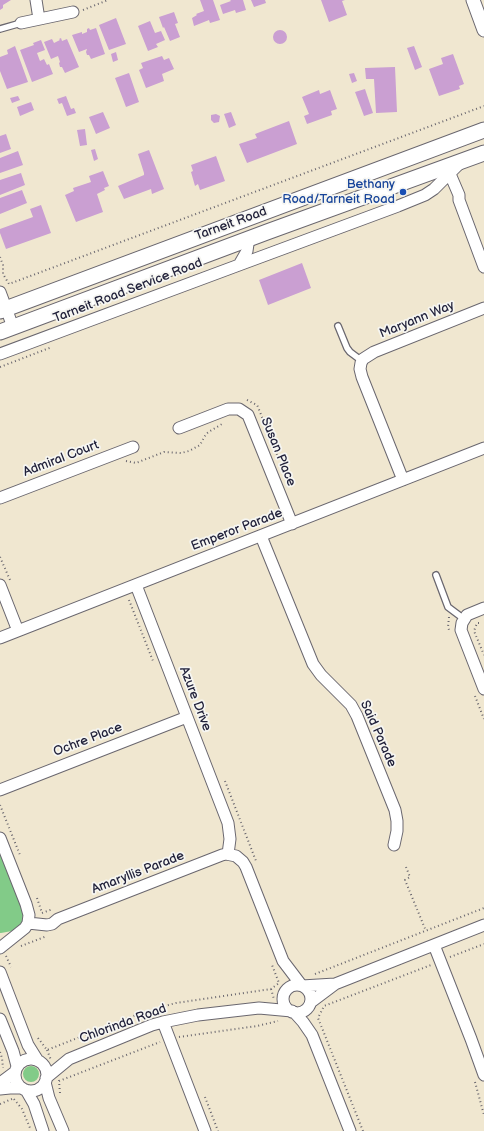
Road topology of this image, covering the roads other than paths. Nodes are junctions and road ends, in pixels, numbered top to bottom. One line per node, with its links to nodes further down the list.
1 (36, 0): 4 (street)
2 (473, 0): 7 (street)
3 (73, 12): 4 (street)
4 (39, 19): 5 (street)
5 (21, 23): 6 (lane)
6 (0, 29)
7 (484, 29)
8 (484, 130): 17 (main road, Tarneit Road)
9 (484, 152): 10 (main road, Tarneit Road)
10 (463, 160): 11 (street, Tarneit Road); 14 (main road, Tarneit Road)
11 (450, 174): 12 (street, Tarneit Road); 13 (street)
12 (441, 183): 13 (street); 15 (street, Tarneit Road)
13 (459, 200): 16 (street)
14 (247, 239): 15 (street); 17 (main road); 22 (main road, Tarneit Road)
15 (239, 264): 23 (street, Tarneit Road Service Road)
16 (484, 267)
17 (108, 270): 20 (main road, Tarneit Road)
18 (0, 292): 20 (street)
19 (484, 308): 24 (street, Maryann Way)
20 (3, 309): 22 (street)
21 (338, 326): 24 (lane)
22 (7, 330)
23 (0, 354)
24 (362, 360): 28 (street)
25 (179, 428): 30 (street, Susan Place)
26 (133, 447): 29 (street, Admiral Court)
27 (484, 448): 28 (street, Emperor Parade)
28 (403, 480): 30 (street, Emperor Parade)
29 (0, 498)
30 (292, 524): 31 (street, Emperor Parade)
31 (261, 536): 34 (street, Emperor Parade); 43 (street, Said Parade)
32 (436, 575): 36 (lane)
33 (0, 585): 37 (street)
34 (136, 585): 37 (street, Emperor Parade); 40 (street, Azure Drive)
35 (484, 608): 36 (street)
36 (464, 619): 39 (street)
37 (18, 631): 38 (street, Emperor Parade)
38 (0, 638)
39 (484, 689)
40 (187, 717): 41 (street, Ochre Place); 44 (street, Azure Drive)
41 (0, 790)
42 (0, 838): 45 (street)
43 (394, 845)
44 (232, 855): 45 (street, Amaryllis Parade); 49 (street)
45 (29, 919): 47 (street)
46 (484, 925): 48 (street)
47 (1, 943)
48 (434, 945): 51 (street); 63 (street)
49 (283, 961): 52 (street); 53 (street)
50 (0, 972): 61 (street)
51 (334, 984): 52 (street); 54 (street)
52 (302, 986): 53 (street); 54 (street)
53 (285, 992): 55 (street, Chlorinda Road); 56 (street)
54 (310, 1003): 56 (street); 59 (street)
55 (259, 1008): 56 (street, Chlorinda Road); 58 (street, Chlorinda Road)
56 (293, 1012): 59 (street)
57 (0, 1019): 62 (street)
58 (163, 1022): 60 (street, Chlorinda Road); 70 (street)
59 (312, 1035): 71 (street)
60 (69, 1059): 61 (street, Chlorinda Road); 64 (street, Chlorinda Road)
61 (39, 1062): 62 (street); 64 (street)
62 (16, 1069): 65 (street); 67 (street)
63 (479, 1077)
64 (46, 1080): 67 (street); 69 (street)
65 (0, 1083)
66 (0, 1089): 67 (street)
67 (23, 1089): 68 (street)
68 (43, 1131)
69 (63, 1131)
70 (205, 1131)
71 (350, 1131)

